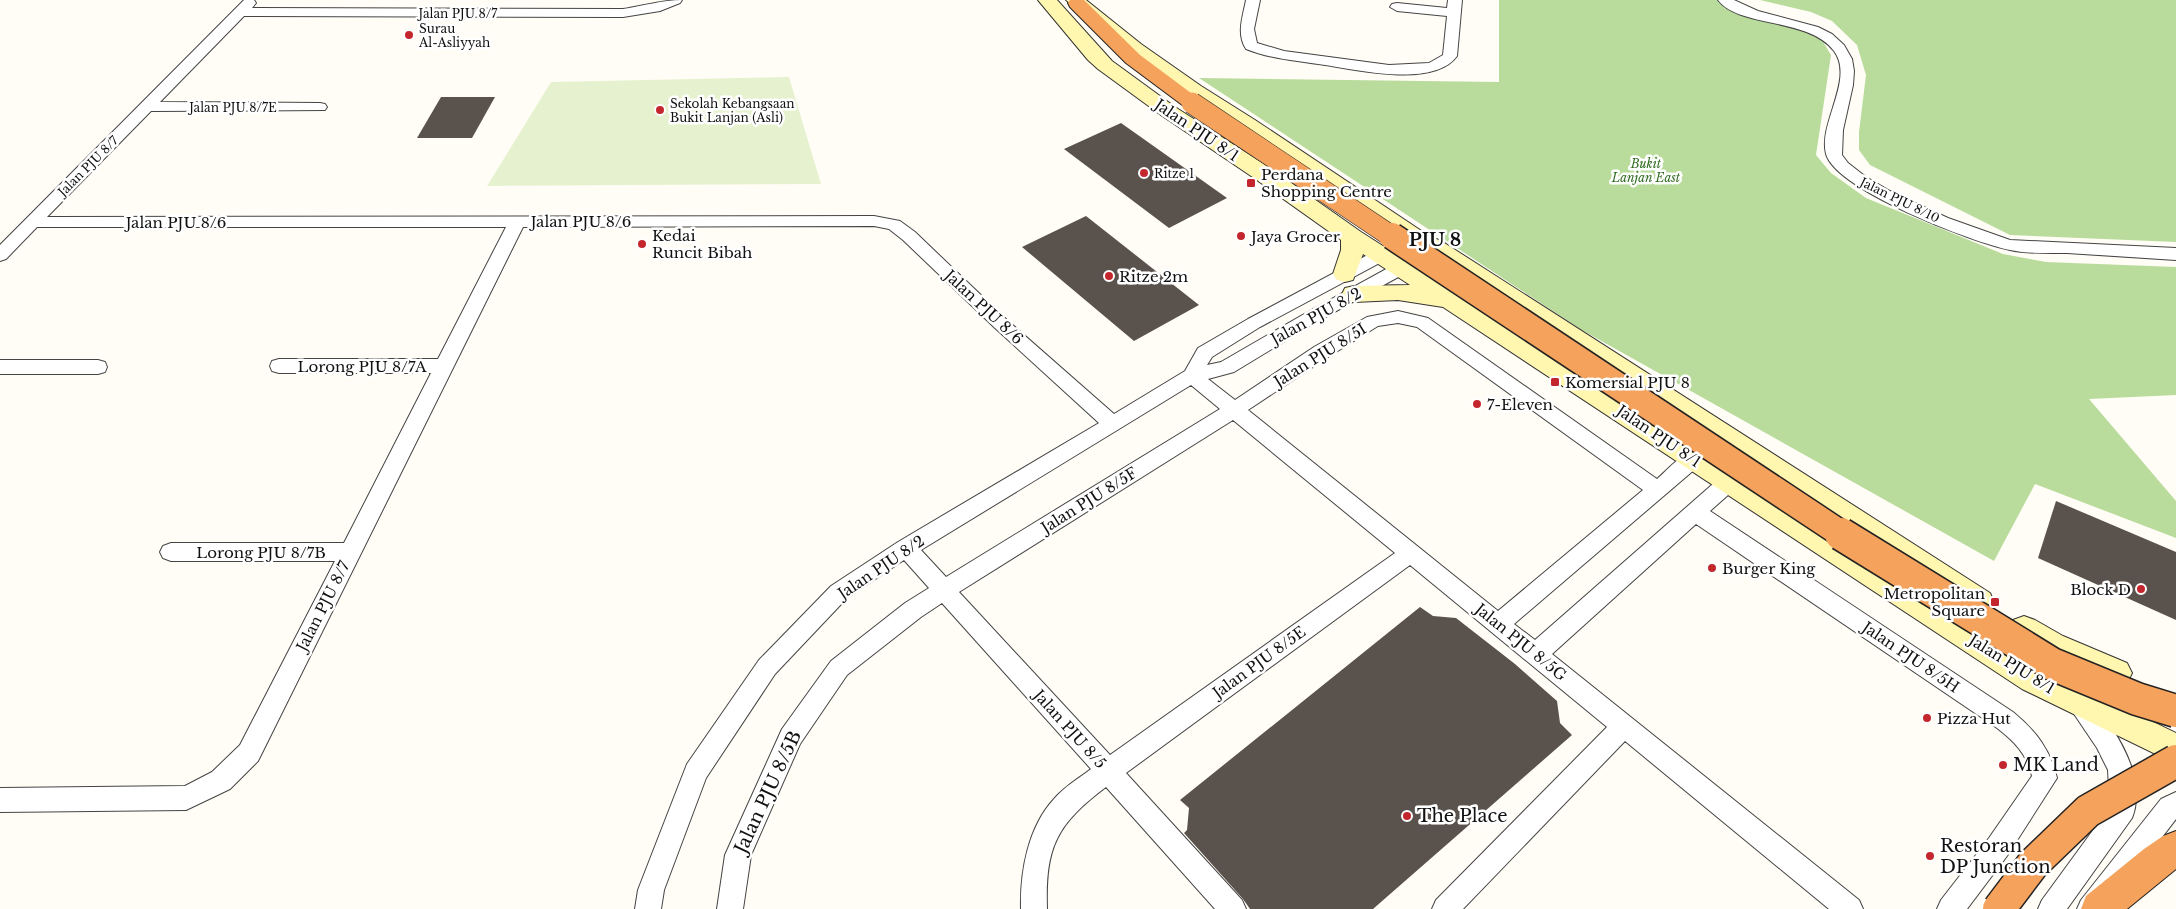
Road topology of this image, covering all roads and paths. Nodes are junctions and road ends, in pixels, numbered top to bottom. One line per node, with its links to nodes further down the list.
1 (252, 0): 9 (street, Jalan PJU 8/7)
2 (675, 0): 9 (street, Jalan PJU 8/7)
3 (1047, 0): 14 (main road, Jalan PJU 8/1)
4 (1253, 0): 8 (street)
5 (1726, 0): 17 (street, Jalan PJU 8/10)
6 (1076, 1): 15 (main road, Jalan PJU 8/1); 43 (highway, bridge)
7 (1397, 7): 8 (street)
8 (1454, 7)
9 (240, 12): 10 (street, Jalan PJU 8/7)
10 (147, 106): 11 (street, Jalan PJU 8/7E); 13 (street, Jalan PJU 8/7)
11 (320, 107)
12 (517, 221): 13 (street, Jalan PJU 8/6); 24 (street, Jalan PJU 8/7); 29 (street, Jalan PJU 8/6)
13 (33, 222): 18 (street, Jalan PJU 8/7)
14 (1353, 237): 19 (main road, Jalan PJU 8/1); 21 (main road)
15 (1415, 237): 16 (main road, Jalan PJU 8/1); 19 (street, Jalan PJU 8/2)
16 (1438, 249): 20 (street, Jalan PJU 8/2); 42 (main road, Jalan PJU 8/1)
17 (2176, 254)
18 (0, 255)
19 (1380, 255): 20 (main road, Jalan PJU 8/1); 21 (street, Jalan PJU 8/2)
20 (1402, 268): 21 (street, Jalan PJU 8/2); 22 (main road, Jalan PJU 8/1)
21 (1350, 284): 22 (main road); 27 (street, Jalan PJU 8/2)
22 (1464, 308): 30 (main road, Jalan PJU 8/1)
23 (279, 366): 24 (street, Lorong PJU 8/7A)
24 (444, 366): 36 (street, Jalan PJU 8/7)
25 (0, 367): 26 (street)
26 (98, 367)
27 (1192, 376): 28 (street, Jalan PJU 8/5G); 29 (street, Jalan PJU 8/2)
28 (1234, 410): 32 (street, Jalan PJU 8/5I); 37 (street, Jalan PJU 8/5G); 38 (street, Jalan PJU 8/5F)
29 (1112, 424): 34 (street, Jalan PJU 8/2)
30 (1694, 459): 31 (main road, Jalan PJU 8/1); 32 (street)
31 (1729, 482): 33 (street); 41 (main road, Jalan PJU 8/1)
32 (1657, 490): 39 (street)
33 (1696, 513): 40 (street); 57 (street, Jalan PJU 8/5H)
34 (906, 548): 38 (street, Jalan PJU 8/5); 51 (street, Jalan PJU 8/2)
35 (171, 552): 36 (street, Lorong PJU 8/7B)
36 (350, 552): 48 (street, Jalan PJU 8/7)
37 (1411, 553): 39 (street, Jalan PJU 8/5G); 47 (street, Jalan PJU 8/5E)
38 (944, 590): 47 (street, Jalan PJU 8/5); 52 (street, Jalan PJU 8/5B)
39 (1498, 624): 40 (street, Jalan PJU 8/5G)
40 (1536, 654): 44 (street, Jalan PJU 8/5G)
41 (2078, 702): 45 (main road, Jalan PJU 8/1); 59 (street)
42 (2176, 702)
43 (2176, 711)
44 (1624, 726): 55 (street); 56 (street, Jalan PJU 8/5G)
45 (2176, 749)
46 (2176, 761): 58 (highway, bridge)
47 (1108, 771): 53 (street, Jalan PJU 8/5E); 54 (street, Jalan PJU 8/5)
48 (0, 800)
49 (2176, 804): 60 (street)
50 (2176, 848): 61 (highway)
51 (648, 909)
52 (730, 909)
53 (1034, 909)
54 (1233, 909)
55 (1445, 909)
56 (1850, 909)
57 (1950, 909)
58 (1999, 909)
59 (2051, 909)
60 (2090, 909)
61 (2099, 909)

